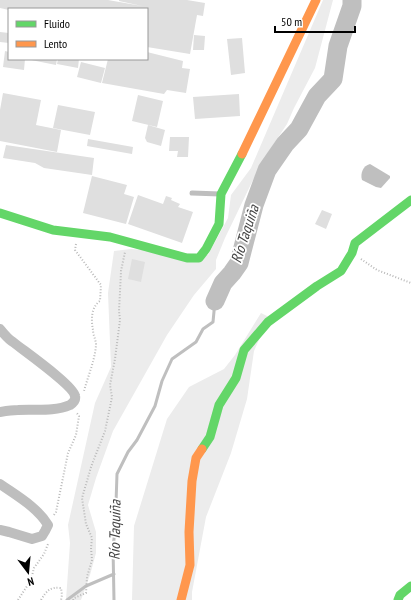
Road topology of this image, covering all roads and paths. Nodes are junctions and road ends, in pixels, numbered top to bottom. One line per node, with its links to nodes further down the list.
1 (316, 0): 3 (street)
2 (192, 193): 3 (lane)
3 (221, 194): 7 (street)
4 (410, 202): 8 (street)
5 (0, 213): 6 (street)
6 (76, 233): 7 (street); 11 (path)
7 (129, 242): 20 (path)
8 (352, 253): 9 (path); 21 (street)
9 (411, 283)
10 (0, 329): 11 (street)
11 (74, 401): 12 (street); 14 (path)
12 (0, 412)
13 (0, 484): 14 (street)
14 (47, 528): 15 (street); 17 (path)
15 (0, 530)
16 (411, 586): 22 (street)
17 (18, 600)
18 (41, 600): 19 (path)
19 (60, 600)
20 (73, 600)
21 (181, 600)
22 (398, 600)

